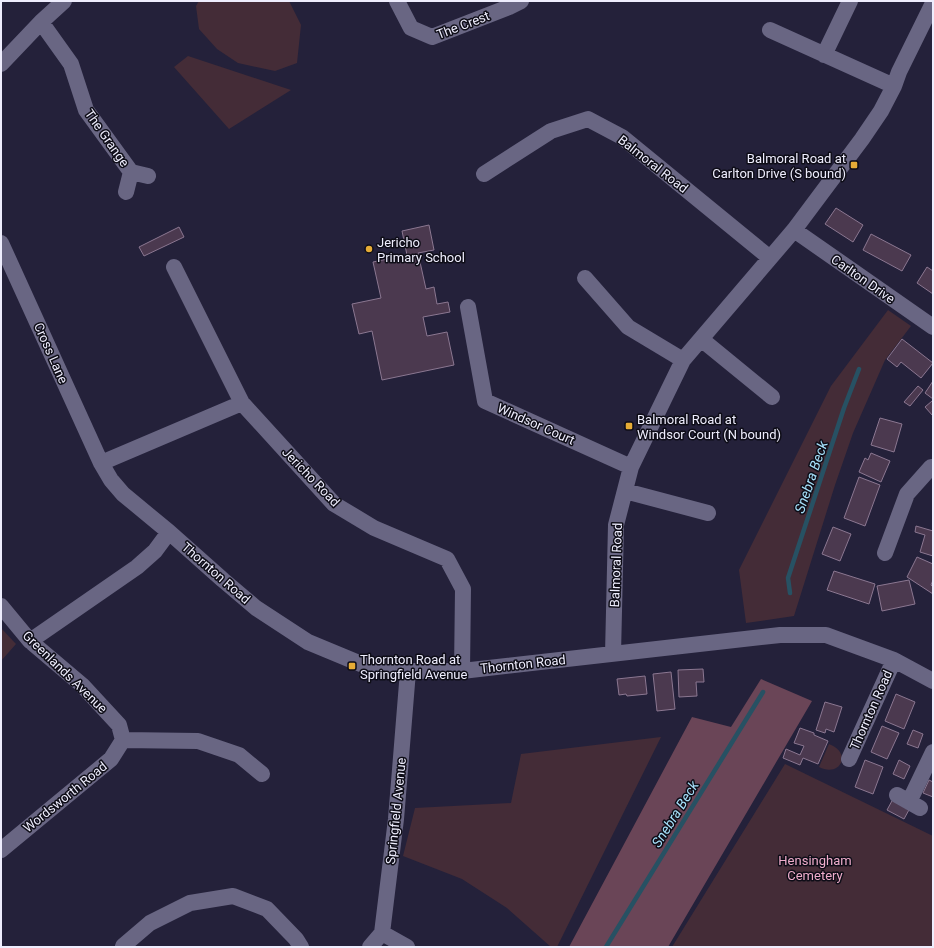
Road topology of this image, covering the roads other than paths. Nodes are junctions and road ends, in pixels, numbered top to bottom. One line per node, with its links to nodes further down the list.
1 (64, 1): 6 (street)
2 (397, 1): 3 (street, The Crest)
3 (521, 1)
4 (850, 1): 8 (street)
5 (933, 2): 10 (street, Balmoral Road)
6 (41, 22): 9 (street); 11 (street, The Grange)
7 (770, 30): 8 (street)
8 (824, 55): 10 (street)
9 (1, 64)
10 (894, 86): 15 (street, Balmoral Road)
11 (131, 172): 13 (street); 14 (street, The Grange)
12 (484, 174): 17 (street, Balmoral Road)
13 (148, 176)
14 (126, 192)
15 (794, 230): 17 (street, Balmoral Road); 21 (street, Carlton Drive)
16 (1, 243): 26 (street, Cross Lane)
17 (770, 258): 22 (street, Balmoral Road)
18 (174, 267): 25 (street, Jericho Road)
19 (585, 278): 23 (street)
20 (468, 307): 27 (street, Windsor Court)
21 (933, 327)
22 (702, 339): 23 (street, Balmoral Road); 24 (street)
23 (683, 360): 27 (street, Balmoral Road)
24 (772, 397)
25 (242, 403): 26 (street); 38 (street, Jericho Road)
26 (101, 463): 31 (street, Thornton Road)
27 (631, 467): 29 (street, Balmoral Road)
28 (933, 467): 32 (street)
29 (625, 492): 30 (street); 35 (street, Balmoral Road)
30 (708, 513)
31 (169, 532): 34 (street); 37 (street, Thornton Road)
32 (884, 553)
33 (1, 606): 34 (street, Greenlands Avenue)
34 (30, 641): 40 (street, Greenlands Avenue)
35 (613, 654): 36 (street, Thornton Road); 38 (street, Thornton Road)
36 (894, 660): 39 (street, Thornton Road); 41 (street, Thornton Road)
37 (408, 671): 38 (street, Thornton Road); 46 (street, Springfield Avenue)
38 (462, 671)
39 (933, 681)
40 (123, 740): 43 (street); 45 (street, Wordsworth Road)
41 (848, 750)
42 (933, 752): 44 (street)
43 (262, 774)
44 (909, 802)
45 (1, 850)
46 (382, 934): 49 (street); 50 (street)
47 (123, 946): 48 (street)
48 (301, 947)
49 (370, 947)
50 (407, 947)

